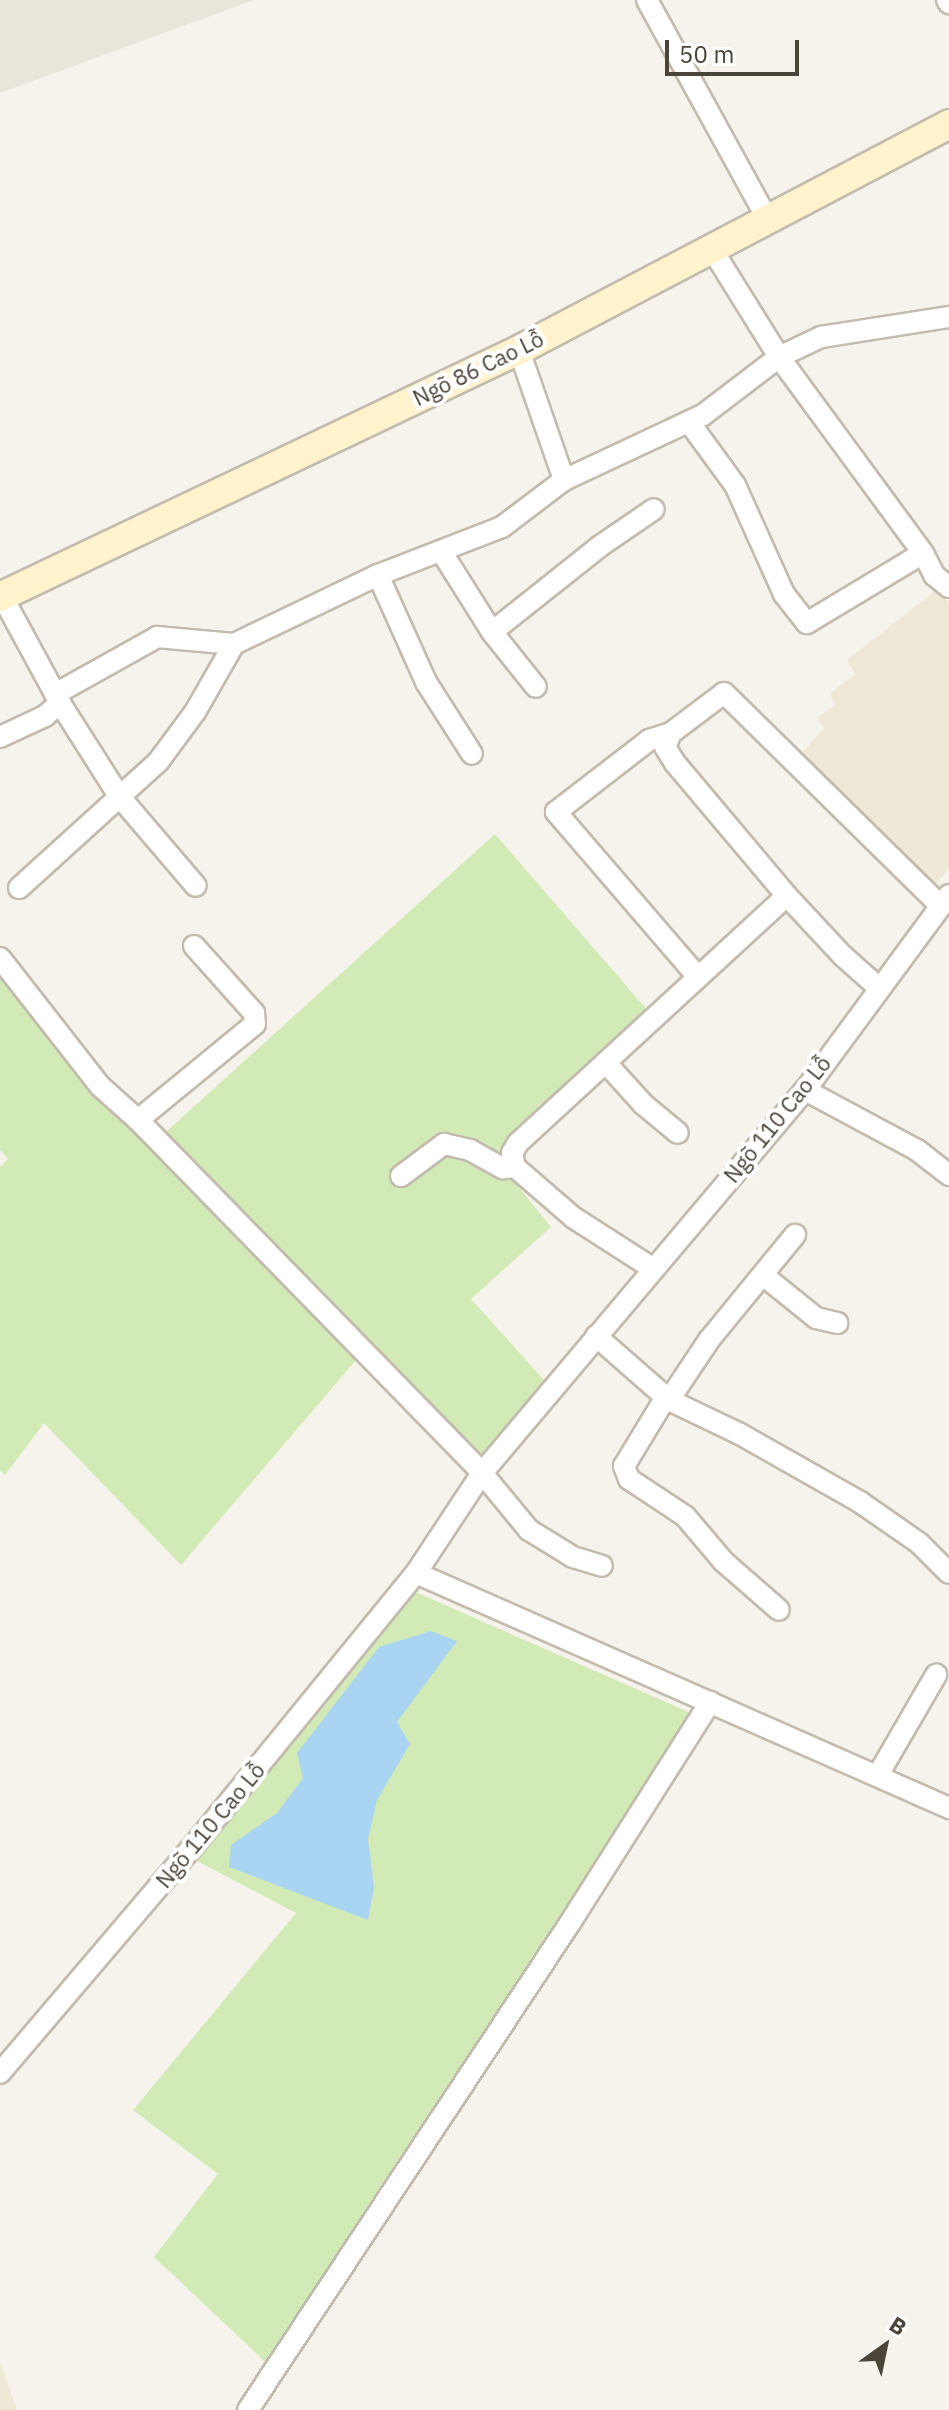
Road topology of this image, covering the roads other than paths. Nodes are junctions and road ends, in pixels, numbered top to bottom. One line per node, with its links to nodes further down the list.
1 (647, 0): 3 (street)
2 (949, 124): 3 (street, Ngõ 86 Cao Lỗ)
3 (767, 218): 4 (street, Ngõ 86 Cao Lỗ)
4 (710, 246): 6 (street, Ngõ 86 Cao Lỗ); 7 (street)
5 (949, 317): 7 (street)
6 (519, 350): 9 (street); 15 (street, Ngõ 86 Cao Lỗ)
7 (779, 357): 8 (street); 12 (street)
8 (689, 422): 9 (street); 12 (street)
9 (564, 480): 11 (street)
10 (654, 509): 16 (street)
11 (441, 551): 13 (street); 16 (street)
12 (923, 553): 14 (street)
13 (378, 575): 17 (street); 22 (street)
14 (944, 576)
15 (1, 597): 19 (street)
16 (492, 632): 18 (street)
17 (234, 644): 19 (street); 23 (street)
18 (536, 687)
19 (58, 698): 21 (street); 23 (street)
20 (671, 733): 26 (street); 27 (street); 30 (street)
21 (0, 737)
22 (472, 754)
23 (119, 796): 24 (street); 25 (street)
24 (196, 886)
25 (19, 888)
26 (787, 896): 30 (street); 31 (street)
27 (945, 900): 31 (street, Ngõ 110 Cao Lỗ)
28 (194, 946): 34 (street)
29 (0, 958): 34 (street)
30 (698, 977): 32 (street)
31 (878, 987): 33 (street, Ngõ 110 Cao Lỗ)
32 (606, 1063): 35 (street); 36 (street)
33 (805, 1090): 37 (street); 40 (street, Ngõ 110 Cao Lỗ)
34 (138, 1120): 45 (street)
35 (678, 1133)
36 (515, 1167): 38 (street); 40 (street)
37 (949, 1175)
38 (401, 1176)
39 (795, 1235): 41 (street)
40 (652, 1268): 43 (street, Ngõ 110 Cao Lỗ)
41 (764, 1276): 42 (street); 44 (street)
42 (837, 1323)
43 (596, 1336): 44 (street); 45 (street, Ngõ 110 Cao Lỗ)
44 (667, 1399): 48 (street); 49 (street)
45 (482, 1473): 46 (street); 47 (street, Ngõ 110 Cao Lỗ)
46 (602, 1566)
47 (416, 1573): 51 (street); 54 (street, Ngõ 110 Cao Lỗ)
48 (949, 1573)
49 (779, 1610)
50 (936, 1675): 52 (street)
51 (710, 1702): 52 (street); 55 (street)
52 (878, 1775): 53 (street)
53 (949, 1808)
54 (0, 2073)
55 (248, 2410)

